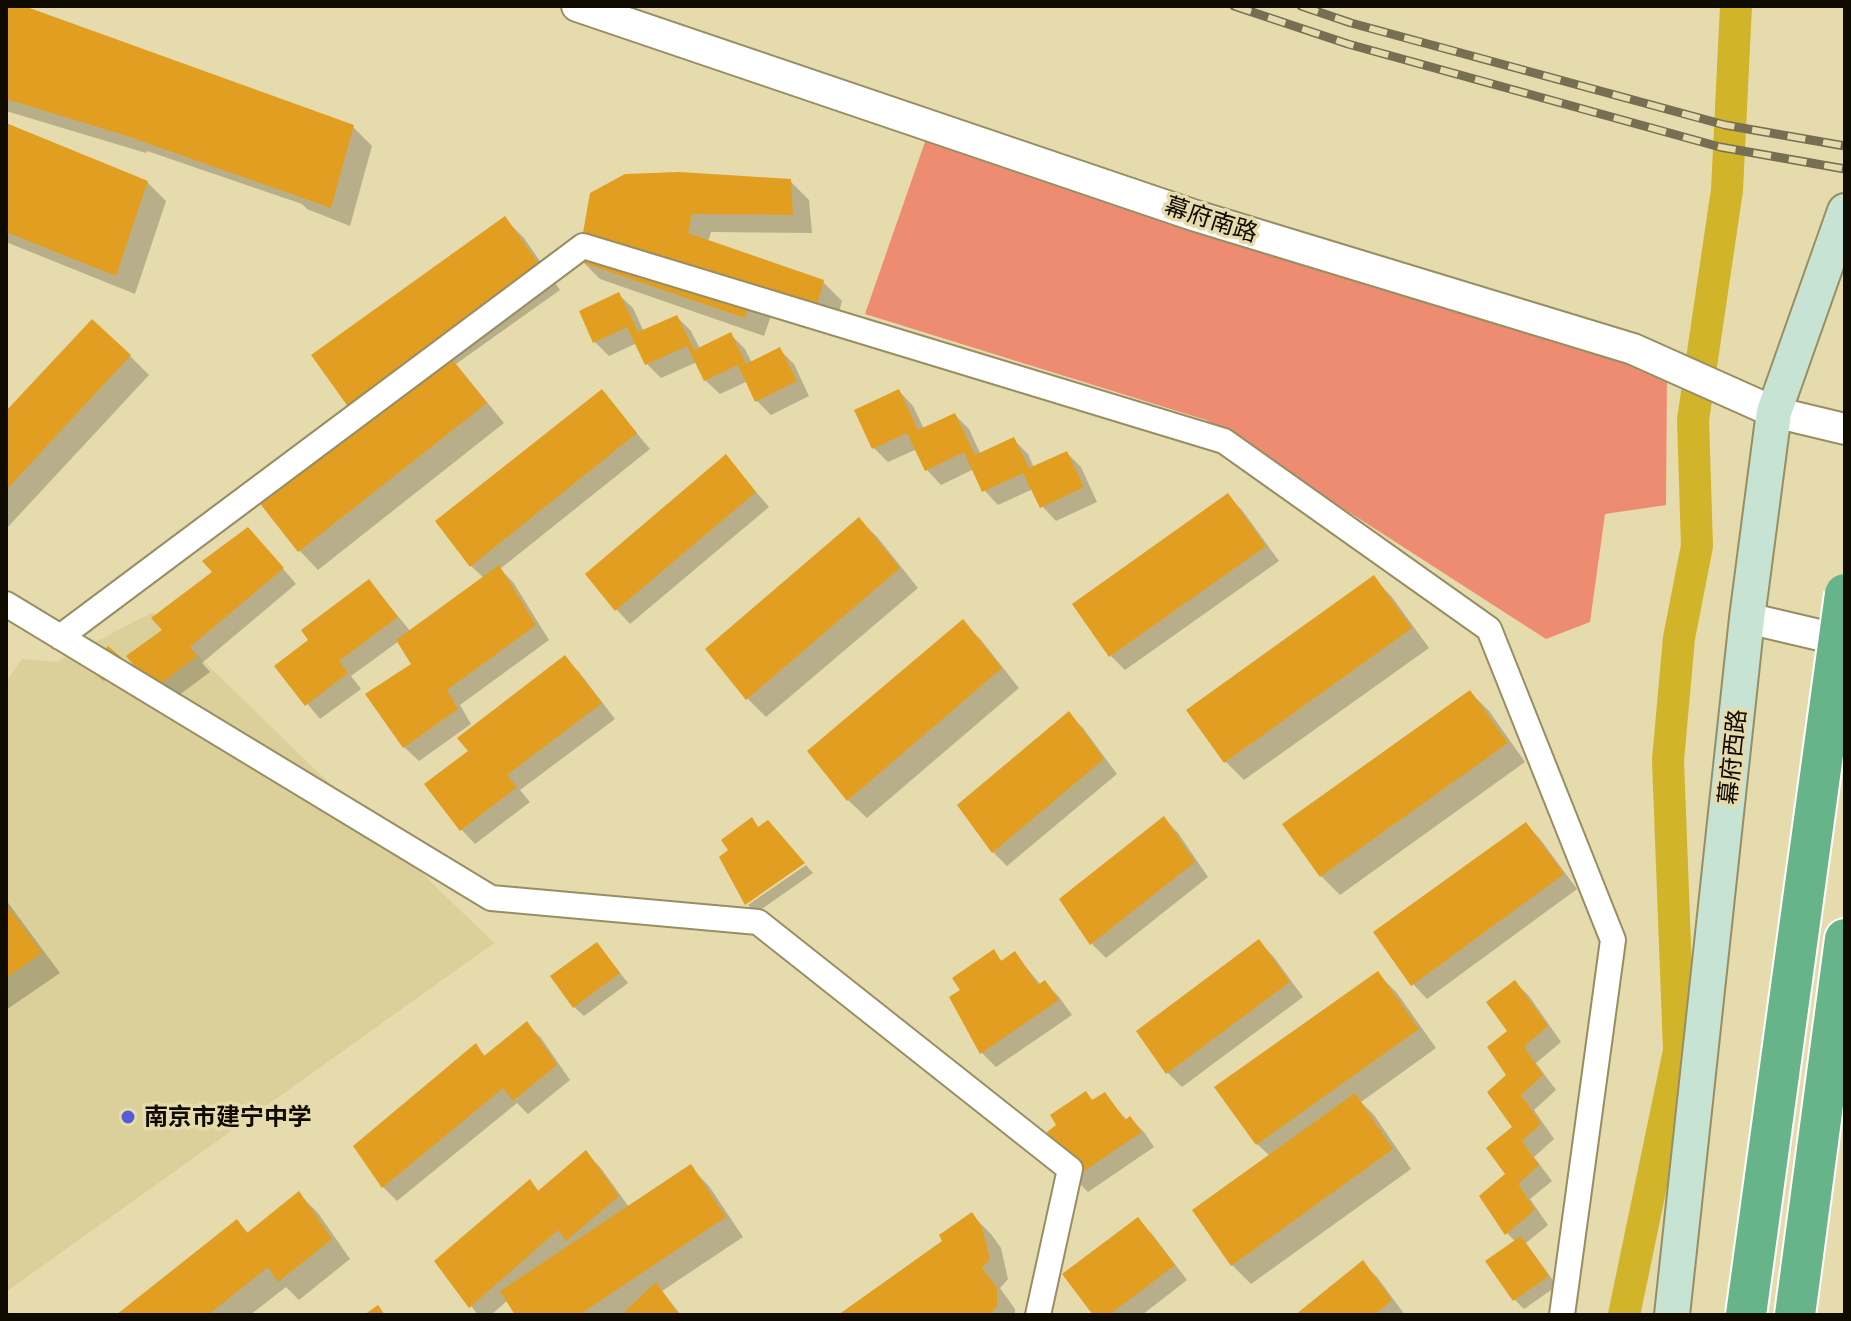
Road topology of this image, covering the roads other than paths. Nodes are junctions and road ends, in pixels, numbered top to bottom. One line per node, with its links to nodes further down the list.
1 (577, 6): 3 (street, 幕府南路)
2 (1845, 211): 3 (main road, 幕府西路)
3 (1768, 410): 4 (street, 幕府南路); 7 (main road, 幕府西路)
4 (1845, 429)
5 (1845, 594): 14 (highway, bridge)
6 (6, 604): 8 (street)
7 (1747, 618): 9 (street); 13 (main road, 幕府西路)
8 (60, 637): 11 (street); 12 (street)
9 (1845, 641)
10 (1845, 939): 15 (highway)
11 (1038, 1315)
12 (1562, 1315)
13 (1672, 1315)
14 (1746, 1315)
15 (1795, 1315)

